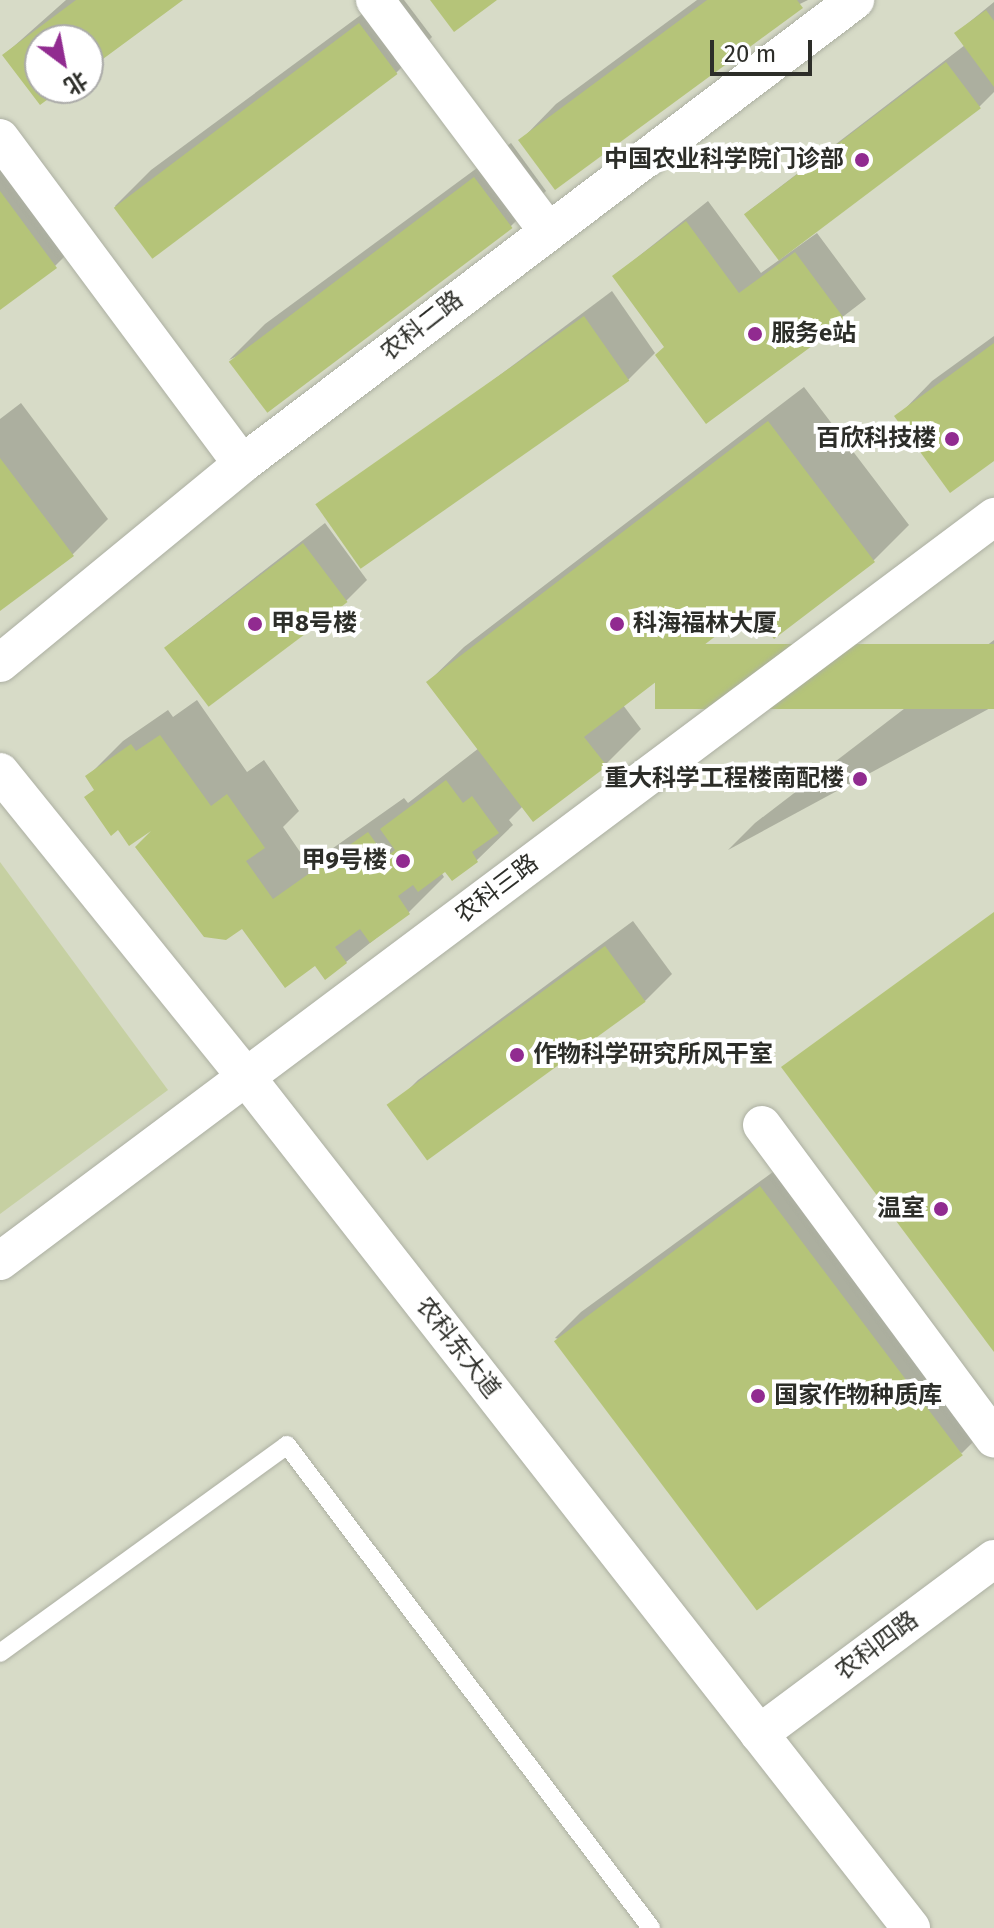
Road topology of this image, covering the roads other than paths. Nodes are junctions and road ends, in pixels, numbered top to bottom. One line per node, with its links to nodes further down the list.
1 (375, 0): 4 (street)
2 (855, 0): 4 (street, 农科二路)
3 (0, 138): 5 (street)
4 (547, 230): 5 (street, 农科二路)
5 (242, 464): 7 (street, 农科二路)
6 (994, 517): 9 (street, 农科三路)
7 (0, 663)
8 (0, 772): 9 (street, 农科东大道)
9 (246, 1077): 11 (street, 农科三路); 15 (street, 农科东大道)
10 (762, 1125): 12 (street)
11 (0, 1261)
12 (994, 1439)
13 (994, 1559): 15 (street, 农科四路)
14 (0, 1653): 16 (lane)
15 (759, 1734): 17 (street, 农科东大道)
16 (651, 1928)
17 (911, 1928)

